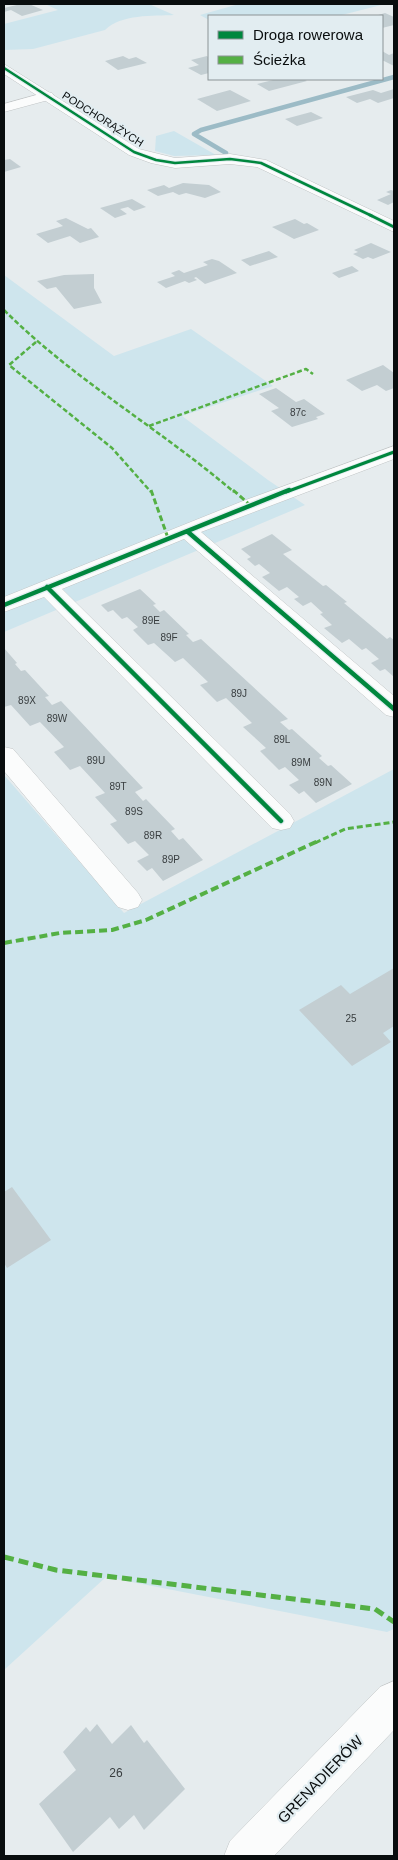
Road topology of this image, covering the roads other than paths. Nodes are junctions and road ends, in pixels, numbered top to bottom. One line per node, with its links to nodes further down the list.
1 (4, 68): 2 (street, PODCHORĄŻYCH)
2 (47, 96): 3 (street); 4 (street, PODCHORĄŻYCH)
3 (4, 108)
4 (394, 227)
5 (394, 452): 6 (street)
6 (188, 532): 7 (street); 9 (street)
7 (47, 587): 8 (street); 11 (street)
8 (4, 605)
9 (394, 709)
10 (4, 755): 12 (street)
11 (281, 821)
12 (128, 900)
13 (394, 1701): 14 (street, GRENADIERÓW)
14 (245, 1856)

